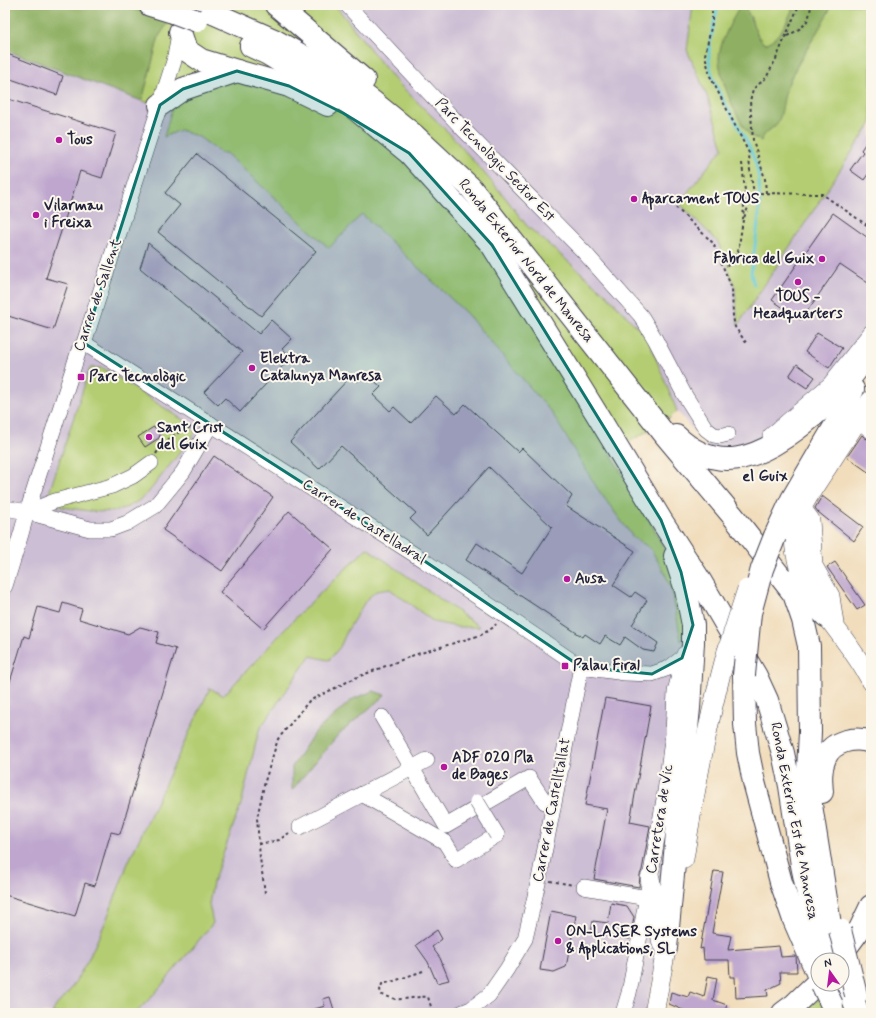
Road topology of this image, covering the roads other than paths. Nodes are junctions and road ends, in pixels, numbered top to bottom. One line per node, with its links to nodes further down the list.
1 (150, 5): 4 (highway, Ronda Exterior Nord de Manresa)
2 (276, 5): 8 (highway)
3 (347, 5): 17 (street, Parc Tecnològic Sector Est)
4 (189, 14): 5 (highway); 6 (street, Carrer de Sallent); 7 (highway, Ronda Exterior Nord de Manresa); 8 (highway, Ronda Exterior Nord de Manresa)
5 (237, 71): 6 (highway); 7 (highway)
6 (160, 105): 10 (street, Carrer de Sallent)
7 (409, 153): 25 (highway, Ronda Exterior Nord de Manresa)
8 (470, 187): 13 (highway, Ronda Exterior Nord de Manresa)
9 (871, 332): 18 (street)
10 (84, 343): 15 (street, Carrer de Castelladral); 23 (street, Carrer de Sallent)
11 (871, 352): 18 (highway)
12 (871, 365): 14 (main road)
13 (611, 366): 18 (highway); 24 (highway, Ronda Exterior Nord de Manresa)
14 (862, 395): 22 (main road); 26 (highway)
15 (211, 424): 23 (street); 31 (street, Carrer de Castelladral)
16 (868, 424): 20 (street)
17 (728, 434)
18 (747, 457)
19 (151, 463): 23 (street)
20 (839, 465)
21 (5, 508): 23 (street)
22 (801, 508): 28 (main road); 28 (main road)
23 (27, 512): 27 (street, Carrer de Sallent)
24 (733, 516): 28 (highway); 48 (highway, Ronda Exterior Est de Manresa)
25 (661, 520): 29 (highway); 48 (highway, Ronda Exterior Est de Manresa)
26 (772, 533): 48 (highway, bridge); 50 (main road, bridge)
27 (5, 586)
28 (830, 621): 33 (main road)
29 (693, 625): 30 (street, Carretera de Vic); 50 (highway)
30 (682, 658): 32 (street, Carrer de Castelladral); 34 (street, Carretera de Vic)
31 (581, 667): 32 (street, Carrer de Castelladral); 40 (street, Carrer de Castelltallat)
32 (652, 674): 34 (street)
33 (871, 681)
34 (675, 692): 43 (street, Carretera de Vic)
35 (382, 717): 38 (street)
36 (871, 742): 48 (highway)
37 (427, 760): 38 (street)
38 (412, 768): 39 (street); 40 (street)
39 (362, 794): 41 (street, bridge); 42 (street)
40 (554, 801): 57 (street, Carrer de Castelltallat)
41 (477, 802)
42 (300, 827)
43 (650, 878): 45 (street, Carretera de Vic); 50 (main road)
44 (584, 887): 45 (street)
45 (647, 898): 58 (street, Carretera de Vic)
46 (871, 906): 49 (highway)
47 (871, 919): 51 (main road)
48 (825, 946): 56 (highway, bridge)
49 (844, 952)
50 (665, 953): 59 (main road)
51 (850, 954)
52 (810, 989): 60 (highway)
53 (816, 992): 61 (main road)
54 (833, 992): 56 (highway, bridge)
55 (845, 992): 56 (highway)
56 (846, 1004)
57 (460, 1013)
58 (623, 1013)
59 (654, 1013)
60 (783, 1013)
61 (794, 1013)

